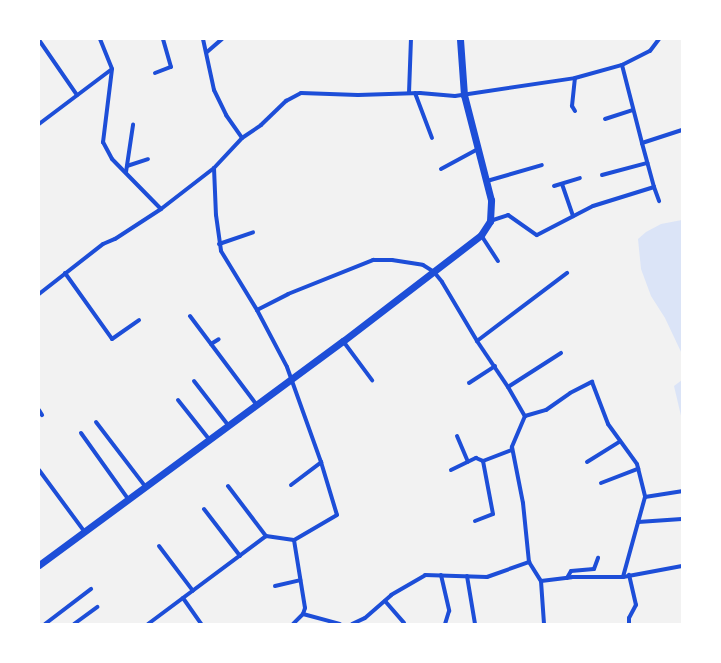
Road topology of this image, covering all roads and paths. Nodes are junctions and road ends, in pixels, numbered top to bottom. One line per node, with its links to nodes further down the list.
1 (100, 39): 11 (street)
2 (163, 39): 12 (street)
3 (204, 39): 9 (street)
4 (222, 39): 9 (street)
5 (411, 39): 14 (street)
6 (460, 39): 17 (street)
7 (659, 39): 10 (street)
8 (39, 40): 16 (street)
9 (207, 52): 24 (street)
10 (622, 65): 13 (street); 18 (street)
11 (112, 69): 16 (street); 34 (street)
12 (155, 73)
13 (575, 78): 17 (street); 19 (street)
14 (410, 93): 15 (street); 24 (street)
15 (415, 93): 17 (street); 25 (street)
16 (77, 95): 21 (street)
17 (464, 95): 27 (street)
18 (632, 110): 20 (street); 26 (street)
19 (575, 111)
20 (605, 119)
21 (39, 124)
22 (133, 125): 31 (street)
23 (682, 130): 26 (street)
24 (242, 138): 32 (street)
25 (432, 138)
26 (642, 143): 29 (street)
27 (479, 149): 33 (street); 37 (street)
28 (148, 159): 31 (street)
29 (647, 163): 35 (street); 40 (street)
30 (542, 165): 37 (street)
31 (127, 166): 34 (street)
32 (214, 168): 42 (street); 47 (street)
33 (441, 169)
34 (126, 172): 42 (street)
35 (602, 175)
36 (580, 178): 38 (street)
37 (487, 181): 44 (street)
38 (562, 184): 39 (street); 43 (street)
39 (554, 186)
40 (654, 187): 41 (street); 43 (street)
41 (659, 201)
42 (160, 209): 50 (street)
43 (573, 216): 44 (street)
44 (490, 222): 46 (street)
45 (253, 232): 47 (street)
46 (481, 235): 48 (street); 49 (street)
47 (219, 244): 53 (street)
48 (498, 261)
49 (434, 272): 53 (street); 57 (street); 58 (street)
50 (65, 273): 52 (street); 55 (street)
51 (567, 273): 58 (street)
52 (39, 294)
53 (257, 310): 62 (street)
54 (190, 316): 59 (street)
55 (139, 320)
56 (219, 339): 59 (street)
57 (343, 341): 62 (street); 63 (street)
58 (477, 341): 61 (street)
59 (211, 344): 68 (street)
60 (561, 353): 66 (street)
61 (495, 366): 65 (street); 66 (street)
62 (291, 378): 68 (street); 80 (street)
63 (372, 380)
64 (194, 381): 73 (street)
65 (469, 383)
66 (508, 387): 71 (street)
67 (178, 400): 76 (street)
68 (256, 404): 73 (street)
69 (39, 410): 70 (street)
70 (42, 415)
71 (525, 416): 77 (street); 78 (street)
72 (96, 422): 88 (street)
73 (228, 425): 76 (street)
74 (81, 433): 92 (street)
75 (457, 436): 81 (street)
76 (209, 439): 88 (street)
77 (620, 441): 82 (street); 83 (street)
78 (512, 450): 79 (street); 103 (street)
79 (482, 461): 81 (street); 95 (street)
80 (321, 462): 87 (street); 99 (street)
81 (468, 462): 85 (street)
82 (587, 462)
83 (638, 469): 86 (street); 91 (street)
84 (39, 470): 97 (street)
85 (451, 470)
86 (601, 483)
87 (291, 485)
88 (145, 486): 92 (street)
89 (228, 486): 98 (street)
90 (682, 491): 91 (street)
91 (645, 497): 96 (street)
92 (128, 498): 97 (street)
93 (204, 509): 101 (street)
94 (682, 519): 96 (street)
95 (476, 521)
96 (638, 522): 109 (street)
97 (84, 531): 104 (street)
98 (266, 536): 99 (street); 101 (street)
99 (294, 540): 111 (street)
100 (159, 546): 115 (street)
101 (240, 556): 115 (street)
102 (598, 558): 110 (street)
103 (529, 562): 108 (street); 112 (street)
104 (39, 565)
105 (682, 566): 107 (street)
106 (441, 575): 108 (street); 117 (street); 128 (street)
107 (629, 575): 109 (street); 131 (street)
108 (467, 576): 129 (street)
109 (622, 577): 110 (street)
110 (567, 578): 112 (street)
111 (300, 580): 113 (street); 119 (street)
112 (541, 582): 130 (street)
113 (275, 586)
114 (91, 590): 121 (street)
115 (193, 591): 116 (street)
116 (183, 598): 123 (street); 124 (street)
117 (385, 601): 120 (street); 127 (street)
118 (97, 607): 122 (street)
119 (303, 614): 125 (street); 126 (street)
120 (404, 623)
121 (45, 624)
122 (74, 624)
123 (148, 624)
124 (201, 624)
125 (293, 624)
126 (340, 624)
127 (352, 624)
128 (445, 624)
129 (475, 624)
130 (544, 624)
131 (629, 624)

